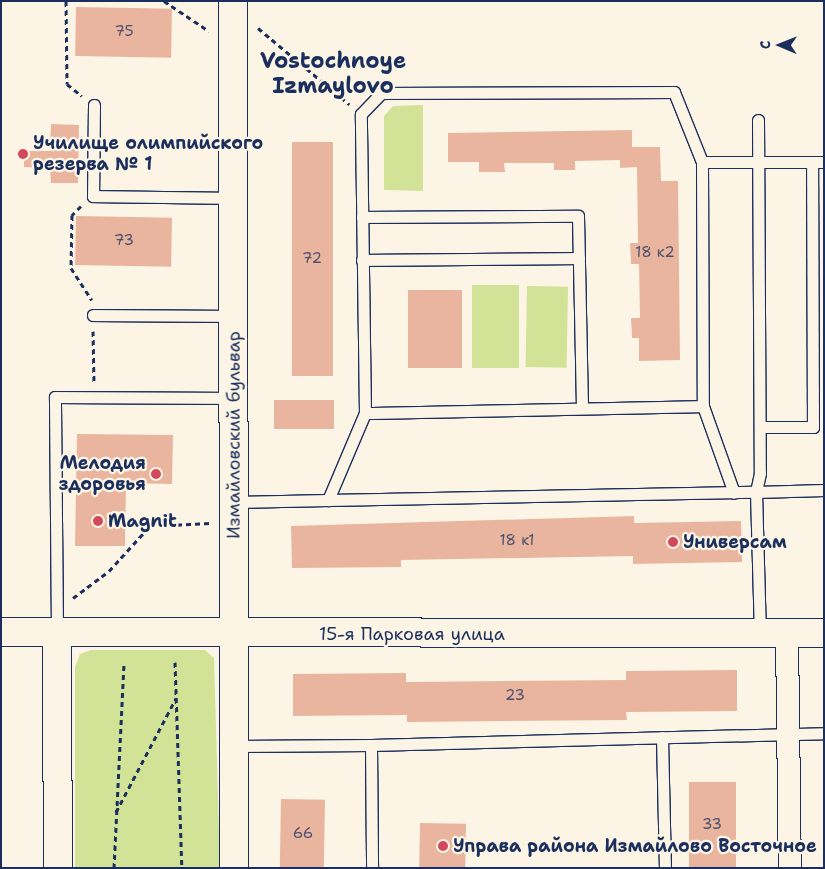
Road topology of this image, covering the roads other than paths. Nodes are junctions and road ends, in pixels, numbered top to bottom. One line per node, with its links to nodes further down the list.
1 (233, 1): 7 (street, Измайловский бульвар)
2 (94, 105): 7 (lane)
3 (758, 120): 5 (lane)
4 (702, 162): 5 (lane); 8 (lane); 14 (lane)
5 (759, 162): 6 (lane); 17 (lane)
6 (818, 162): 17 (lane)
7 (233, 198): 12 (street, Измайловский бульвар)
8 (362, 217): 9 (lane); 10 (lane)
9 (578, 258): 10 (lane); 15 (lane)
10 (362, 260): 16 (lane)
11 (93, 315): 12 (lane)
12 (234, 316): 13 (street, Измайловский бульвар)
13 (234, 398): 22 (street, Измайловский бульвар); 23 (lane)
14 (704, 406): 15 (lane); 20 (lane)
15 (582, 407): 16 (lane)
16 (365, 413): 21 (lane)
17 (760, 427): 19 (lane)
18 (824, 490): 19 (lane)
19 (756, 492): 20 (lane); 27 (lane)
20 (734, 493): 21 (lane)
21 (328, 500): 22 (lane)
22 (235, 502): 26 (street, Измайловский бульвар)
23 (57, 622): 24 (street, 15-я Парковая улица); 26 (street, 15-я Парковая улица); 34 (street)
24 (1, 632)
25 (824, 633): 28 (street, 15-я Парковая улица)
26 (234, 634): 27 (street, 15-я Парковая улица); 33 (street, Измайловский бульвар)
27 (760, 634): 28 (street, 15-я Парковая улица)
28 (787, 634): 30 (street)
29 (824, 733): 30 (lane)
30 (788, 734): 31 (lane); 38 (street)
31 (662, 737): 32 (lane); 37 (lane)
32 (371, 745): 33 (lane); 36 (lane)
33 (234, 746): 35 (street, Измайловский бульвар)
34 (58, 868)
35 (234, 868)
36 (372, 868)
37 (665, 868)
38 (790, 868)

